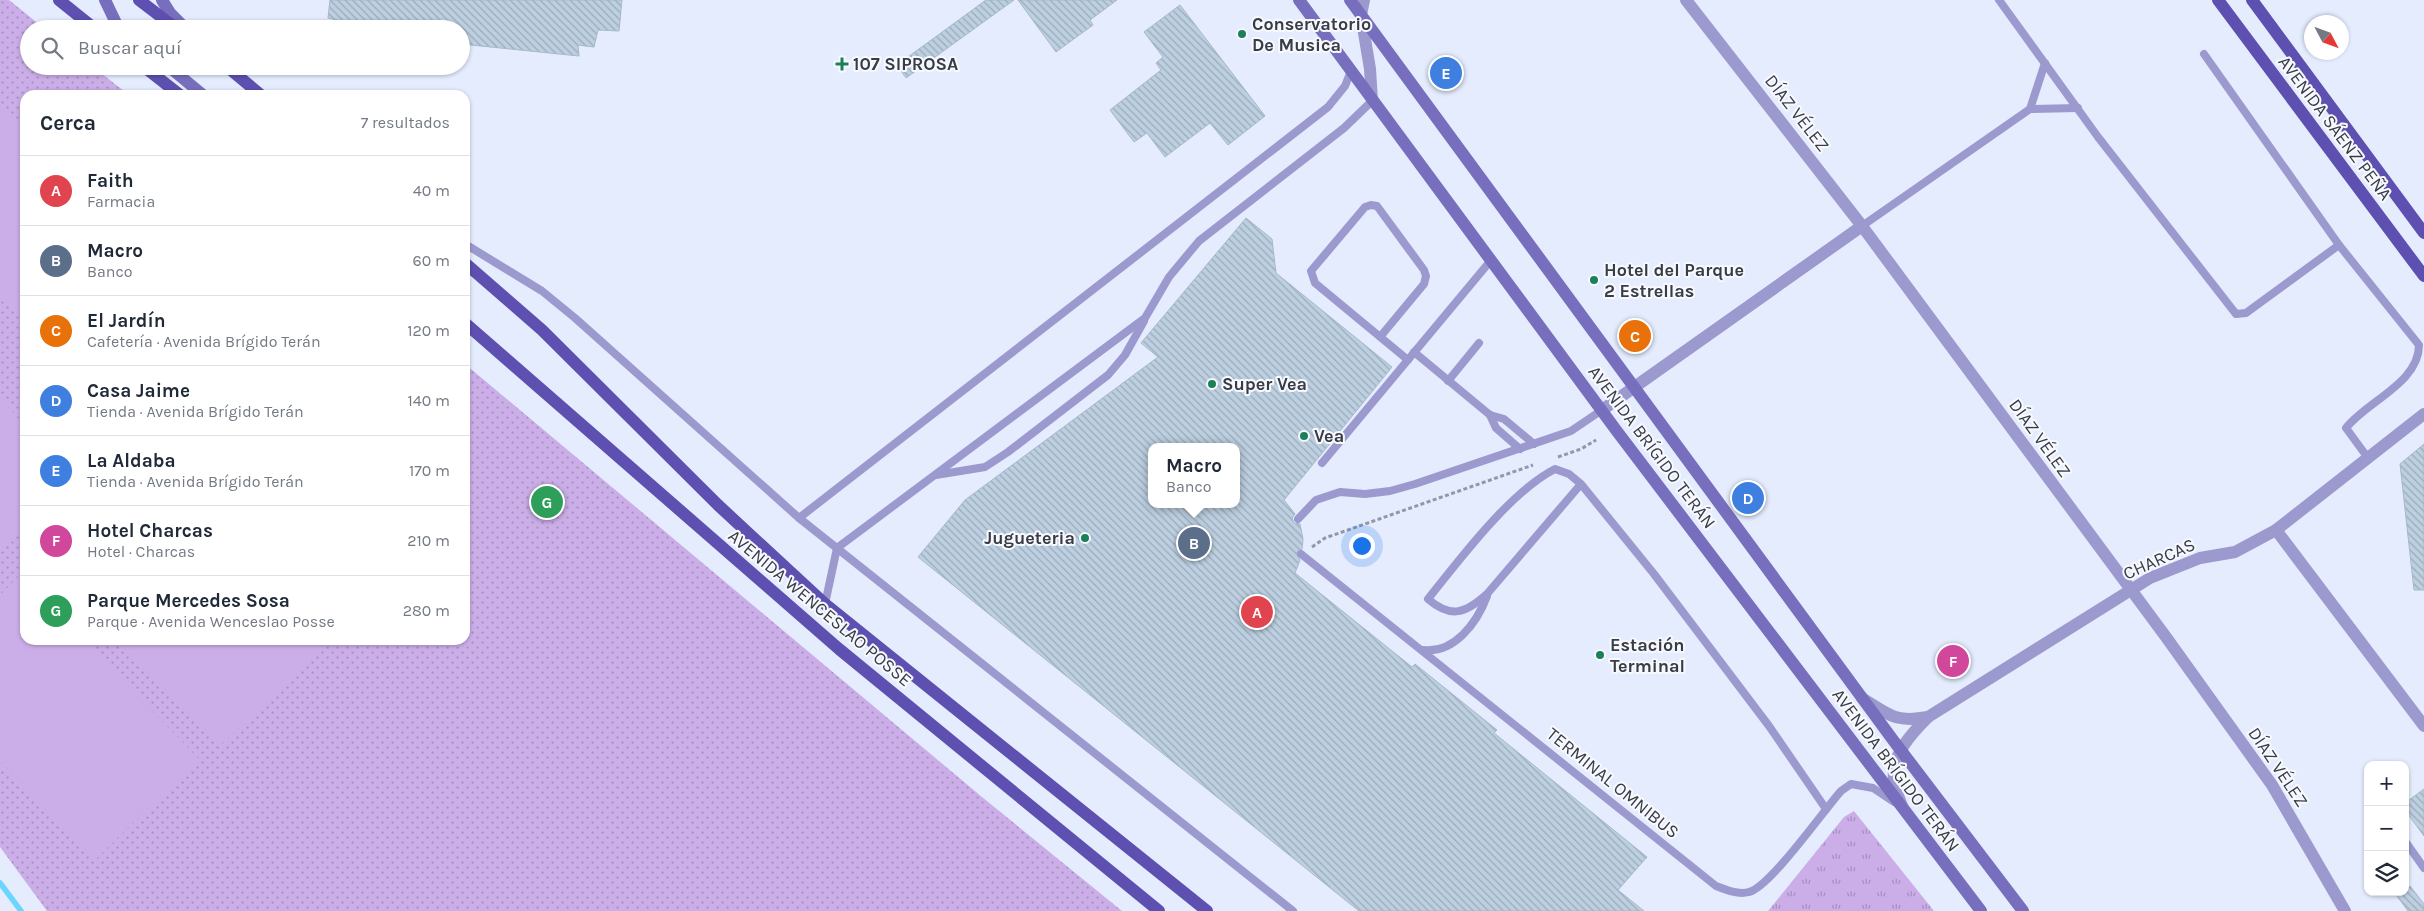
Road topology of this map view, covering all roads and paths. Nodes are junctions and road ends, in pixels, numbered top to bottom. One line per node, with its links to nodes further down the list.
1 (59, 0): 13 (main road)
2 (105, 0): 14 (main road)
3 (139, 0): 15 (main road)
4 (162, 0): 16 (main road)
5 (1300, 0): 19 (main road, AVENIDA BRÍGIDO TERÁN)
6 (1350, 0): 12 (main road, AVENIDA BRÍGIDO TERÁN)
7 (1364, 0): 12 (street)
8 (1686, 0): 29 (street, DÍAZ VÉLEZ)
9 (1999, 0): 18 (lane)
10 (2218, 0): 35 (main road, AVENIDA SÁENZ PEÑA)
11 (2252, 0): 30 (main road, AVENIDA SÁENZ PEÑA)
12 (1361, 15): 26 (street); 43 (main road, AVENIDA BRÍGIDO TERÁN)
13 (85, 20)
14 (115, 20)
15 (165, 20)
16 (177, 20)
17 (2204, 54): 31 (lane)
18 (2046, 63): 27 (lane); 28 (lane)
19 (1352, 71): 26 (main road, AVENIDA BRÍGIDO TERÁN); 56 (lane)
20 (154, 75): 23 (main road)
21 (179, 75): 24 (main road)
22 (237, 75): 25 (main road)
23 (174, 90)
24 (197, 90)
25 (255, 90)
26 (1372, 100): 33 (main road, AVENIDA BRÍGIDO TERÁN); 36 (lane)
27 (2078, 108): 28 (lane); 31 (lane)
28 (2030, 109): 29 (lane)
29 (1862, 226): 43 (street); 61 (street, DÍAZ VÉLEZ)
30 (2424, 233)
31 (2338, 244): 50 (lane)
32 (470, 247): 56 (lane)
33 (1492, 259): 40 (lane); 44 (main road, AVENIDA BRÍGIDO TERÁN)
34 (470, 267): 63 (main road)
35 (2424, 276)
36 (1145, 318): 54 (lane); 54 (lane)
37 (470, 326): 73 (main road, AVENIDA WENCESLAO POSSE)
38 (1380, 337): 38 (lane); 41 (lane)
39 (1479, 343): 42 (lane)
40 (1414, 352): 41 (lane); 42 (lane)
41 (1408, 360): 52 (lane)
42 (1448, 381): 46 (lane)
43 (1634, 386): 44 (street); 65 (main road, AVENIDA BRÍGIDO TERÁN)
44 (1602, 410): 48 (lane); 69 (main road, AVENIDA BRÍGIDO TERÁN)
45 (2424, 414): 50 (street, CHARCAS)
46 (1490, 415): 48 (lane); 49 (lane)
47 (1596, 440): 51 (path)
48 (1534, 444): 49 (lane)
49 (1520, 449): 57 (lane)
50 (2368, 458): 58 (street, CHARCAS)
51 (1550, 459)
52 (1322, 463)
53 (1540, 463): 60 (path)
54 (934, 475): 59 (lane)
55 (1581, 484): 62 (lane); 62 (lane); 70 (lane)
56 (799, 518): 59 (lane)
57 (1298, 519)
58 (2276, 530): 61 (street, CHARCAS); 67 (street)
59 (837, 548): 63 (lane); 75 (lane)
60 (1301, 554): 64 (lane, TERMINAL OMNIBUS)
61 (2130, 590): 66 (street, CHARCAS); 78 (street, DÍAZ VÉLEZ)
62 (1487, 594): 64 (lane)
63 (825, 604): 74 (main road)
64 (1421, 650): 70 (lane, TERMINAL OMNIBUS)
65 (1862, 698): 66 (street, CHARCAS); 68 (main road, AVENIDA BRÍGIDO TERÁN)
66 (1928, 717): 68 (street, CHARCAS)
67 (2424, 726)
68 (1901, 751): 69 (street, CHARCAS); 77 (main road, AVENIDA BRÍGIDO TERÁN)
69 (1902, 808): 70 (lane, TERMINAL OMNIBUS); 76 (main road, AVENIDA BRÍGIDO TERÁN)
70 (1826, 809)
71 (2409, 847): 72 (lane)
72 (2424, 868)
73 (1159, 911)
74 (1207, 911)
75 (1293, 911)
76 (1981, 911)
77 (2023, 911)
78 (2345, 911)

